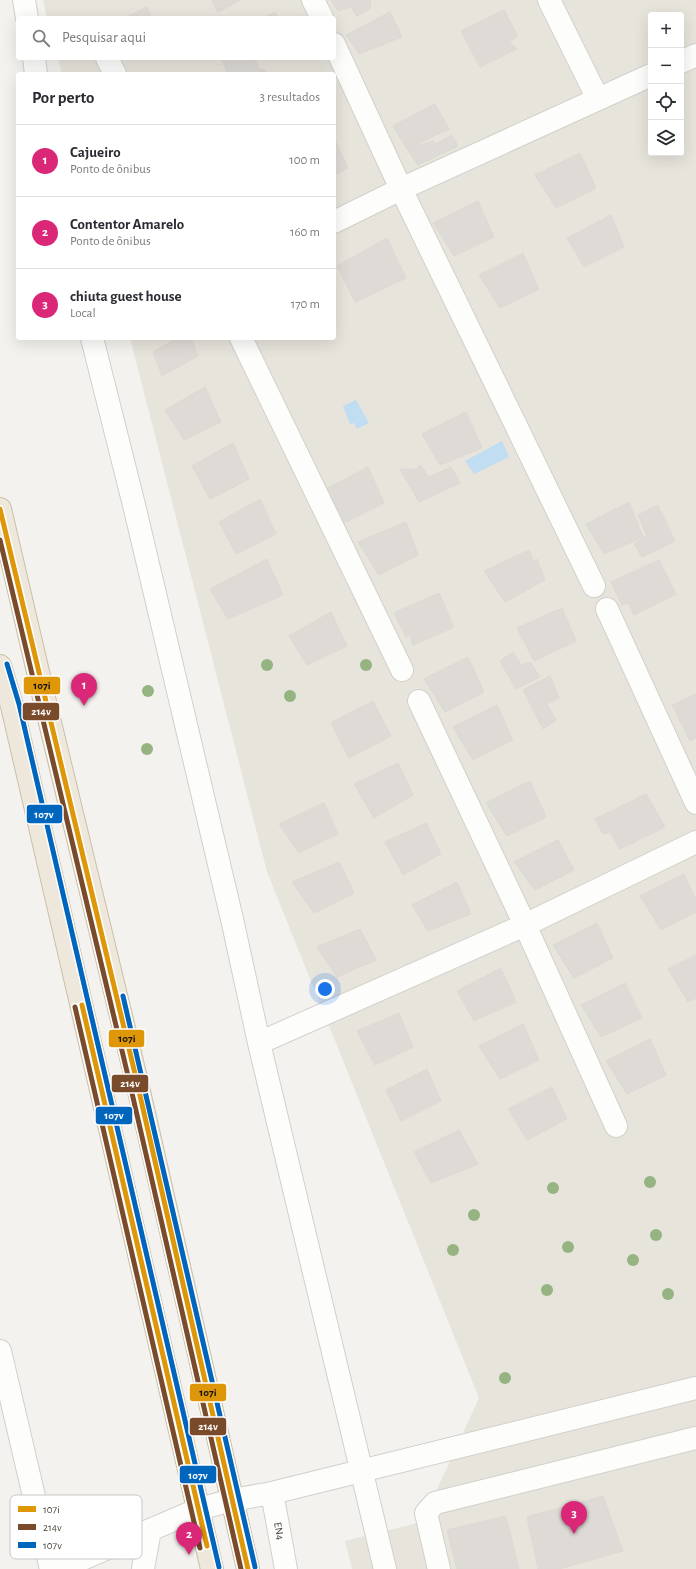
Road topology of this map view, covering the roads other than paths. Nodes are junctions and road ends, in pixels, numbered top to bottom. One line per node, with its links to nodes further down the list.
1 (24, 0): 4 (street)
2 (314, 0): 5 (street)
3 (549, 0): 14 (street)
4 (27, 16)
5 (321, 16)
6 (336, 48): 15 (street)
7 (696, 55): 10 (street)
8 (34, 60): 11 (street)
9 (108, 60): 12 (street)
10 (684, 61)
11 (36, 72)
12 (113, 72)
13 (648, 77): 14 (street)
14 (598, 99): 15 (street)
15 (401, 188): 16 (street); 20 (street)
16 (336, 221)
17 (96, 340): 28 (street)
18 (242, 340): 23 (street)
19 (0, 509): 36 (highway)
20 (594, 586)
21 (607, 609): 25 (street)
22 (0, 666): 37 (highway)
23 (402, 670)
24 (419, 701): 27 (street)
25 (696, 803)
26 (696, 842): 27 (street)
27 (525, 925): 28 (street); 29 (street)
28 (259, 1043): 33 (street)
29 (616, 1126)
30 (0, 1351): 35 (street)
31 (696, 1388): 33 (street)
32 (696, 1438): 49 (street)
33 (361, 1470): 34 (street); 48 (street)
34 (272, 1493): 36 (street); 47 (street, EN4)
35 (34, 1495)
36 (232, 1500): 37 (street); 46 (highway)
37 (199, 1509): 38 (street); 45 (highway)
38 (150, 1530): 39 (street); 44 (street)
39 (142, 1533)
40 (49, 1559): 42 (street)
41 (82, 1559): 43 (street)
42 (51, 1569)
43 (59, 1569)
44 (143, 1569)
45 (212, 1569)
46 (248, 1569)
47 (286, 1569)
48 (385, 1569)
49 (439, 1569)

